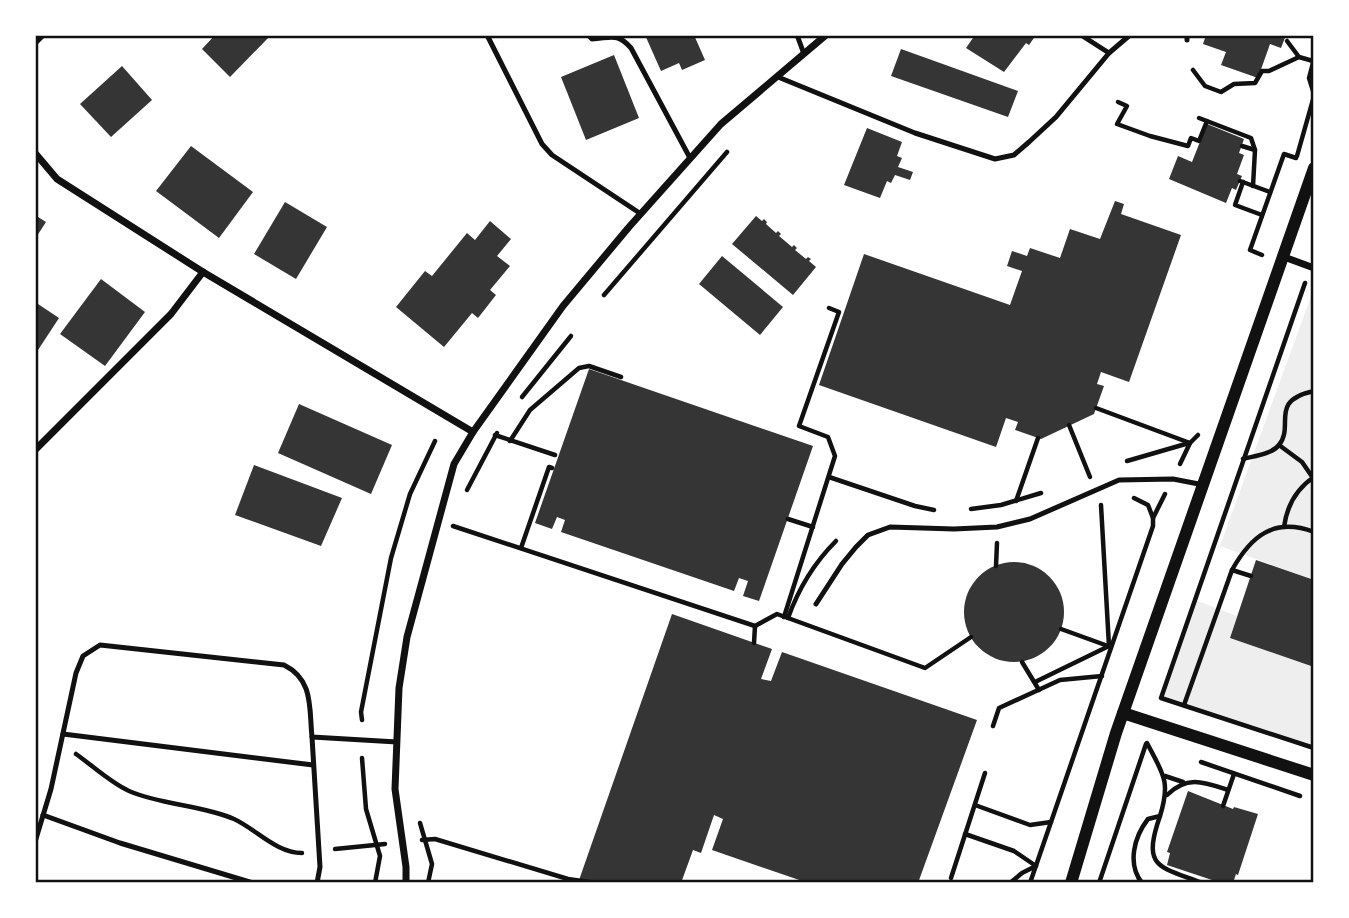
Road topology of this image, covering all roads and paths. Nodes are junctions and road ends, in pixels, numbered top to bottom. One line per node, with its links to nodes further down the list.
1 (42, 35): 9 (street)
2 (487, 35): 30 (lane)
3 (588, 35): 24 (lane)
4 (797, 35): 11 (lane)
5 (826, 35): 11 (street)
6 (1081, 35): 10 (lane)
7 (1130, 35): 10 (lane)
8 (1287, 41): 12 (path)
9 (35, 42)
10 (1109, 53): 15 (lane)
11 (804, 54): 15 (street)
12 (1299, 57): 13 (path); 14 (path)
13 (1314, 60): 16 (path)
14 (1193, 70)
15 (778, 77): 24 (street)
16 (1314, 95): 25 (path)
17 (1118, 102): 19 (path)
18 (1199, 118): 19 (path)
19 (1207, 121): 21 (path)
20 (1242, 146): 21 (path)
21 (1255, 150): 28 (path)
22 (727, 152): 39 (path)
23 (35, 153): 37 (street)
24 (690, 158): 30 (street)
25 (1296, 158): 27 (path); 29 (path)
26 (1314, 168): 34 (street)
27 (1292, 170)
28 (1253, 186): 29 (path); 31 (path)
29 (1270, 192): 31 (path)
30 (641, 214): 49 (street)
31 (1262, 215): 33 (path)
32 (1266, 242): 33 (path)
33 (1262, 254): 35 (path)
34 (1283, 257): 36 (street); 67 (street)
35 (1258, 264)
36 (1314, 268)
37 (203, 272): 49 (street); 56 (street)
38 (1307, 279): 58 (path)
39 (604, 295)
40 (829, 309): 63 (path)
41 (571, 336): 44 (path)
42 (621, 377): 53 (path)
43 (1314, 391): 55 (path)
44 (514, 407)
45 (1097, 408): 54 (path)
46 (1069, 425): 62 (path)
47 (502, 426): 50 (path)
48 (1201, 428): 54 (path)
49 (472, 432): 107 (street)
50 (495, 435): 53 (path); 70 (path)
51 (1038, 438): 73 (path)
52 (435, 441): 103 (path)
53 (510, 441): 57 (path)
54 (1190, 443): 59 (path); 66 (path)
55 (1279, 445): 58 (path); 64 (path)
56 (35, 450)
57 (555, 455)
58 (1242, 460): 101 (path)
59 (1118, 464)
60 (552, 468): 86 (path)
61 (1099, 471): 62 (path)
62 (1089, 475): 65 (path); 68 (path)
63 (829, 477): 75 (path); 81 (path)
64 (1313, 478): 82 (path)
65 (1078, 479)
66 (1173, 479): 67 (lane); 68 (lane); 78 (path)
67 (1204, 485): 102 (street)
68 (1095, 490): 74 (path); 90 (lane)
69 (1044, 492): 73 (path)
70 (466, 493)
71 (1127, 497): 78 (path)
72 (1111, 501): 74 (path)
73 (1016, 502): 76 (path)
74 (1101, 506): 96 (path)
75 (938, 510)
76 (959, 510)
77 (457, 514): 80 (path)
78 (1153, 518): 96 (path)
79 (788, 519): 81 (path)
80 (453, 525): 84 (path); 86 (path)
81 (813, 527): 91 (path)
82 (1284, 527): 83 (path); 88 (path)
83 (1314, 532)
84 (449, 537)
85 (997, 540): 87 (path)
86 (521, 548): 92 (path)
87 (996, 566)
88 (1233, 570): 89 (path); 101 (path)
89 (1251, 576)
90 (816, 604)
91 (784, 617): 92 (path); 94 (path)
92 (755, 626): 95 (path)
93 (1061, 629): 96 (path)
94 (971, 637)
95 (754, 643)
96 (1110, 647): 98 (path); 99 (path)
97 (1022, 662): 99 (path)
98 (1102, 676): 100 (path); 128 (path)
99 (1035, 682): 100 (path)
100 (1039, 690): 104 (path)
101 (1184, 705): 110 (path)
102 (1123, 713): 117 (street); 146 (street)
103 (362, 720)
104 (993, 726)
105 (63, 734): 106 (lane); 114 (lane); 125 (lane)
106 (312, 737): 107 (lane); 114 (lane)
107 (397, 742): 132 (street)
108 (1147, 743): 109 (path); 118 (path); 147 (path)
109 (1159, 748)
110 (1314, 748)
111 (76, 754): 135 (path)
112 (362, 758): 133 (path)
113 (1196, 761): 116 (path)
114 (313, 765): 139 (lane)
115 (985, 773): 123 (path)
116 (1234, 774): 120 (path); 122 (path)
117 (1314, 775)
118 (1164, 776): 119 (path); 121 (path)
119 (1185, 782): 120 (path); 121 (path)
120 (1228, 790): 124 (path)
121 (1166, 795): 126 (path)
122 (1300, 796)
123 (975, 805): 128 (path); 129 (path)
124 (1223, 806)
125 (43, 816): 131 (lane); 138 (lane)
126 (1160, 816): 148 (path); 149 (path)
127 (419, 820): 130 (path)
128 (1051, 822): 136 (path)
129 (965, 834): 136 (path); 137 (path)
130 (424, 840): 132 (path); 142 (path); 143 (path)
131 (35, 842)
132 (401, 842): 133 (path); 141 (street)
133 (377, 844): 134 (path); 140 (path)
134 (331, 850)
135 (302, 853)
136 (1036, 866): 144 (path); 145 (path)
137 (951, 878)
138 (253, 883)
139 (317, 883)
140 (374, 883)
141 (405, 883)
142 (428, 883)
143 (596, 883)
144 (1010, 883)
145 (1030, 883)
146 (1071, 883)
147 (1099, 883)
148 (1142, 883)
149 (1202, 883)

